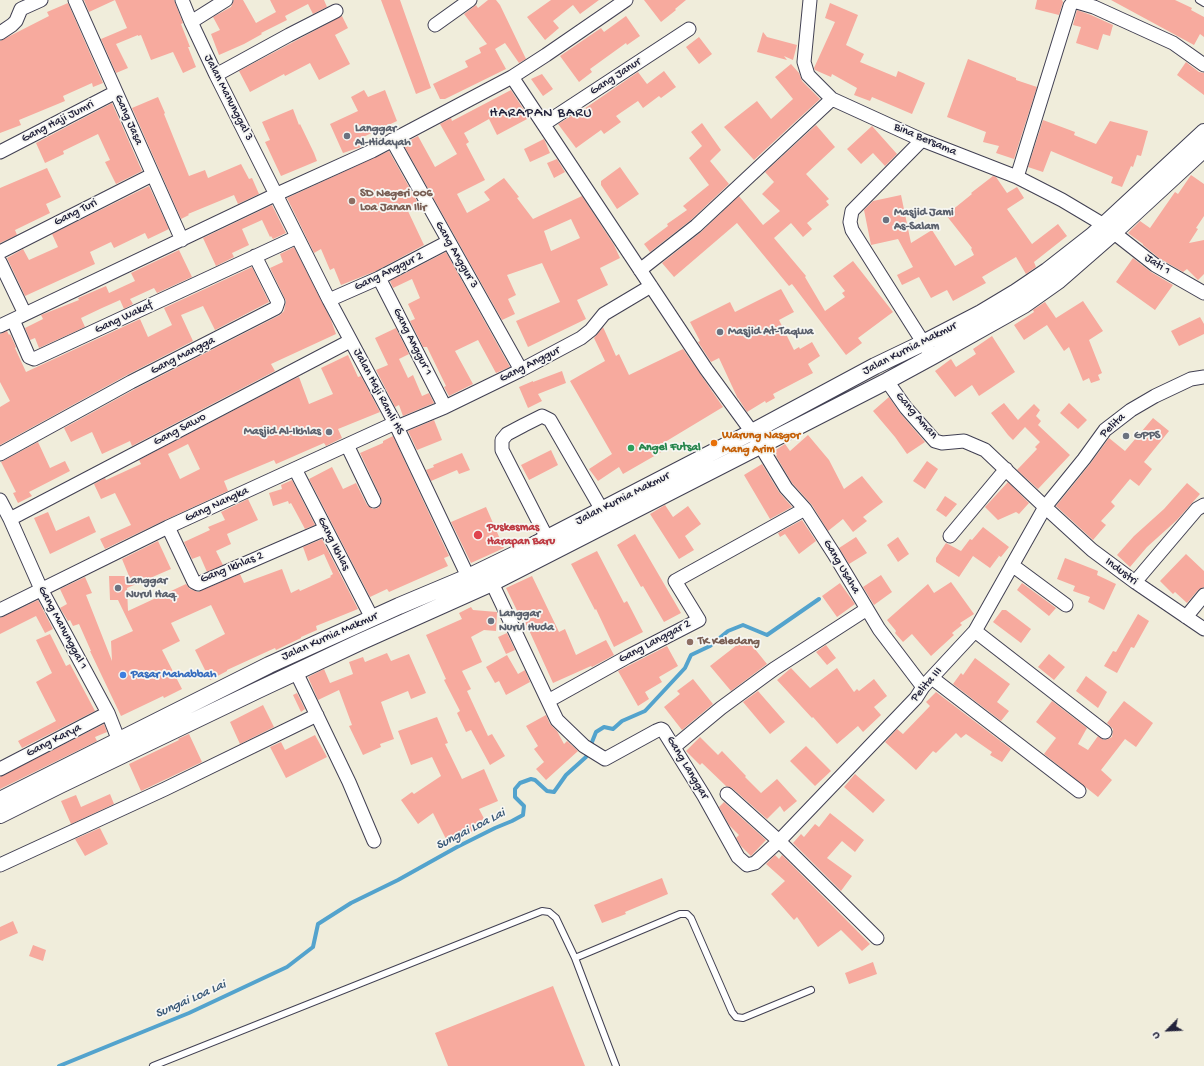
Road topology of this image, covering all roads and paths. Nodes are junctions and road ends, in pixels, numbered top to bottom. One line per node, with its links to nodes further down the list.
1 (41, 0): 15 (street)
2 (75, 0): 19 (street, Gang Jasa)
3 (182, 0): 12 (street, Jalan Manunggal 3)
4 (226, 0): 12 (street)
5 (470, 0): 13 (street)
6 (626, 0): 18 (street)
7 (810, 0): 20 (street, Bina Bersama)
8 (1199, 0): 10 (lane)
9 (1071, 1): 16 (street); 28 (street)
10 (1204, 3)
11 (336, 12): 17 (street)
12 (191, 22): 17 (street, Jalan Manunggal 3)
13 (435, 25)
14 (689, 29): 21 (street, Gang Janur)
15 (0, 33)
16 (1204, 66)
17 (216, 75): 29 (street, Jalan Manunggal 3)
18 (512, 77): 21 (street, Gang Usaha); 23 (street)
19 (116, 92): 26 (street, Gang Haji Jumri); 27 (street, Gang Jasa)
20 (832, 99): 24 (street, Bina Bersama); 37 (street)
21 (544, 124): 37 (street, Gang Usaha)
22 (1204, 132): 30 (street, Jalan Kurnia Makmur)
23 (392, 140): 29 (street); 33 (street, Gang Anggur 3)
24 (922, 140): 28 (street, Bina Bersama); 46 (street)
25 (1204, 149): 30 (street, Jalan Kurnia Makmur)
26 (0, 152)
27 (152, 175): 32 (street, Gang Jasa); 34 (street, Gang Turi)
28 (1017, 177): 30 (street, Bina Bersama)
29 (277, 194): 31 (street, Jalan Haji Ramli HS); 32 (street)
30 (1109, 229): 40 (street, Jati 1); 46 (street, Jalan Kurnia Makmur); 47 (street, Jalan Kurnia Makmur)
31 (297, 237): 35 (street); 41 (street, Jalan Haji Ramli HS)
32 (182, 240): 42 (street)
33 (448, 242): 38 (street, Gang Anggur 2); 48 (street, Gang Anggur 3)
34 (0, 252)
35 (255, 256): 43 (street, Gang Wakaf); 56 (street, Gang Mangga)
36 (0, 262): 42 (street)
37 (640, 270): 39 (street, Gang Usaha)
38 (379, 278): 41 (street, Gang Anggur 2); 51 (street, Gang Anggur 1)
39 (652, 286): 48 (street, Gang Anggur); 53 (street, Gang Usaha)
40 (1204, 293)
41 (329, 300): 45 (street, Jalan Haji Ramli HS)
42 (25, 314): 43 (street)
43 (12, 320): 44 (street)
44 (0, 326)
45 (350, 341): 52 (street, Jalan Haji Ramli HS); 65 (street, Gang Sawo)
46 (923, 343): 47 (street); 53 (street, Jalan Kurnia Makmur)
47 (933, 356): 50 (street, Jalan Kurnia Makmur)
48 (521, 370): 51 (street, Gang Anggur)
49 (1204, 377): 62 (street, Pelita)
50 (887, 382): 55 (street, Jalan Kurnia Makmur); 58 (street, Gang Aman)
51 (445, 407): 52 (street, Gang Anggur)
52 (396, 425): 54 (street, Gang Nangka); 71 (street, Jalan Haji Ramli HS)
53 (752, 432): 55 (street, Gang Usaha); 64 (street, Jalan Kurnia Makmur)
54 (347, 445): 57 (street, Gang Nangka); 60 (street)
55 (761, 445): 63 (street, Gang Usaha); 73 (street, Jalan Kurnia Makmur)
56 (0, 454)
57 (295, 469): 66 (street, Gang Nangka); 67 (street, Gang Ikhlas)
58 (1006, 469): 62 (street, Gang Aman); 68 (street)
59 (0, 500): 65 (street, Gang Manunggal 1)
60 (374, 501)
61 (1204, 505): 72 (street)
62 (1045, 507): 70 (street, Pelita III); 72 (street, Industri)
63 (805, 509): 78 (street, Gang Usaha); 86 (street, Gang Langgar 2)
64 (602, 510): 69 (street, Jalan Kurnia Makmur); 69 (street)
65 (10, 520): 74 (street, Gang Manunggal 1)
66 (168, 527): 67 (street, Gang Ikhlas 2); 74 (street, Gang Nangka)
67 (325, 529): 81 (street, Gang Ikhlas)
68 (950, 536)
69 (547, 538): 71 (street, Jalan Kurnia Makmur)
70 (1012, 565): 77 (street); 83 (street, Pelita III)
71 (468, 577): 75 (street, Jalan Haji Ramli HS); 81 (street, Jalan Kurnia Makmur)
72 (1135, 582): 80 (street, Industri)
73 (492, 583): 75 (street, Jalan Kurnia Makmur); 86 (street, Gang Langgar)
74 (41, 589): 79 (street, Gang Nangka); 87 (street, Gang Manunggal 1)
75 (476, 592): 84 (street, Jalan Kurnia Makmur)
76 (1204, 596): 80 (street)
77 (1066, 605)
78 (867, 609): 85 (street, Gang Usaha); 91 (street)
79 (0, 610)
80 (1186, 617): 82 (street, Industri)
81 (372, 618): 90 (street, Jalan Kurnia Makmur)
82 (1204, 629)
83 (975, 631): 85 (street, Pelita III); 89 (street)
84 (296, 672): 88 (street); 92 (street, Jalan Kurnia Makmur)
85 (928, 682): 94 (street, Gang Usaha); 99 (street, Pelita III)
86 (548, 702): 91 (street, Gang Langgar)
87 (108, 714): 90 (street, Gang Manunggal 1); 93 (street, Gang Karya)
88 (317, 715): 98 (street); 100 (street)
89 (1105, 732)
90 (119, 741): 92 (street); 96 (street, Jalan Kurnia Makmur)
91 (674, 747): 99 (street, Gang Langgar)
92 (133, 750): 97 (street, Jalan Kurnia Makmur)
93 (0, 769)
94 (1079, 791)
95 (727, 794): 99 (street)
96 (0, 800)
97 (0, 815)
98 (374, 841)
99 (779, 841): 101 (street)
100 (0, 865)
101 (877, 938)
102 (575, 958): 103 (lane); 104 (lane); 105 (lane)
103 (811, 990)
104 (153, 1066)
105 (616, 1066)

